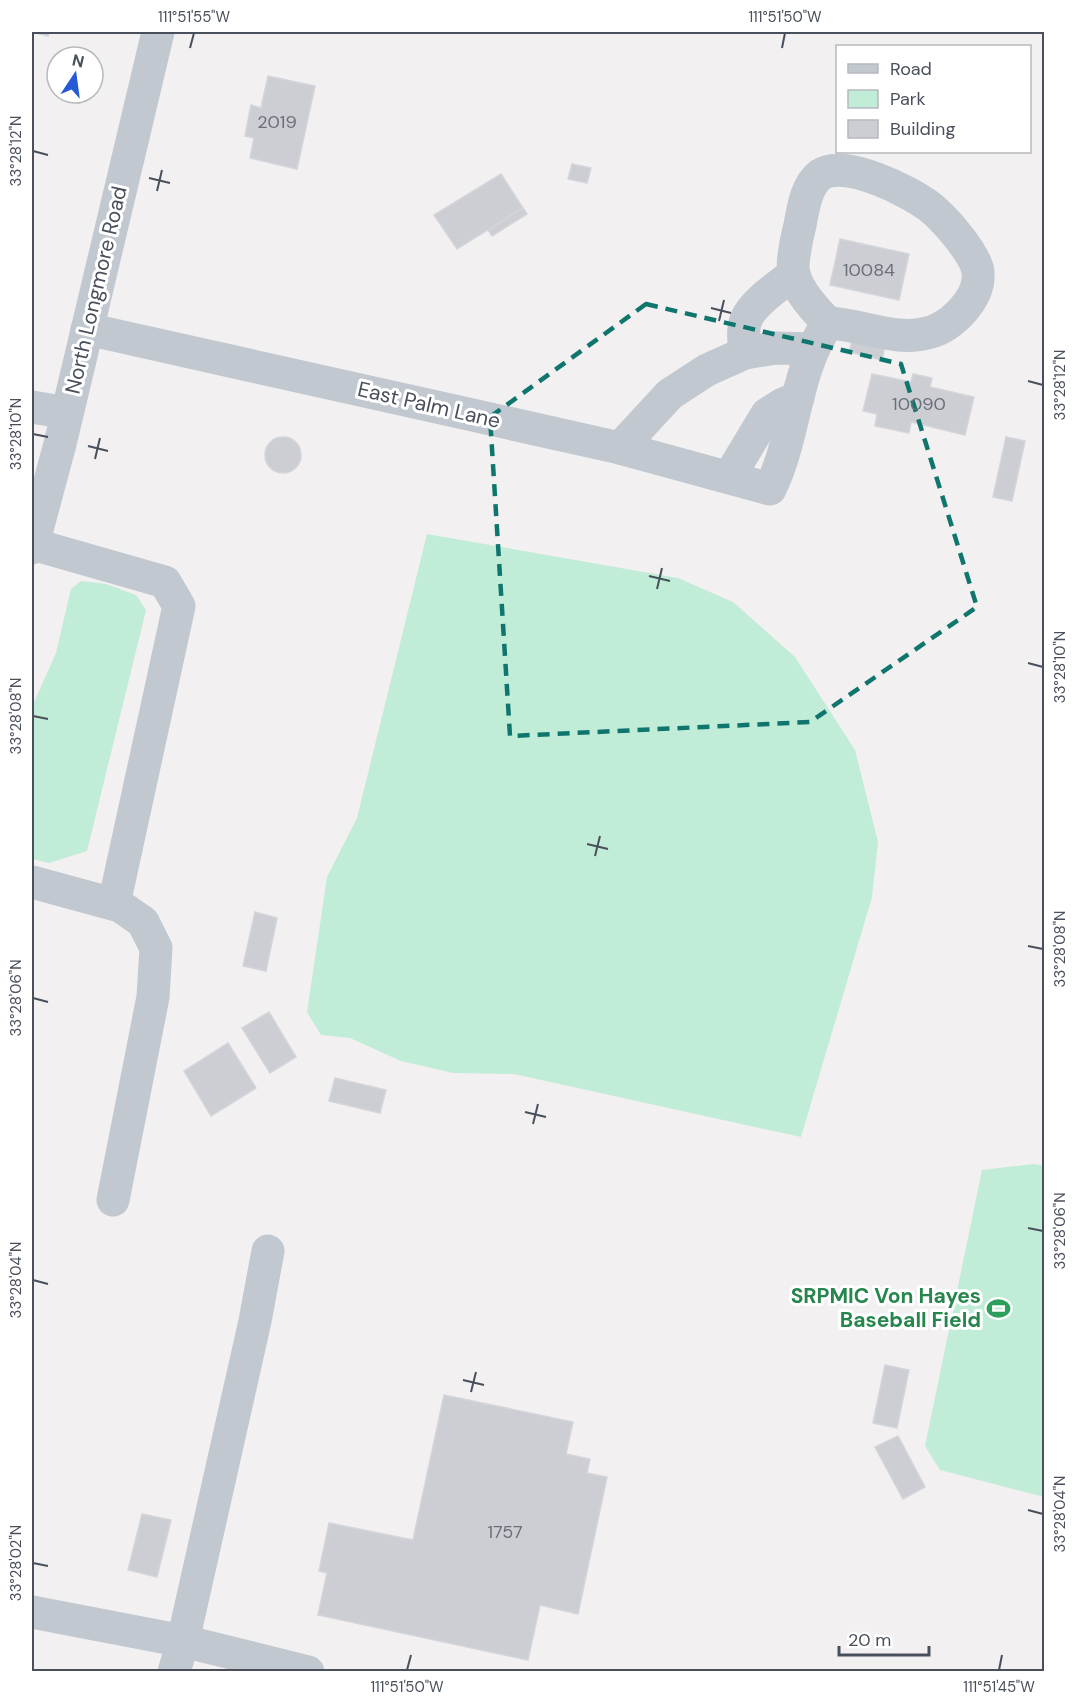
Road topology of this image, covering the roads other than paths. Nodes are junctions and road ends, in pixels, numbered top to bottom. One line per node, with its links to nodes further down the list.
1 (158, 32): 3 (street, North Longmore Road)
2 (794, 274): 4 (street); 4 (street); 5 (street)
3 (87, 328): 8 (street, North Longmore Road); 9 (street, East Palm Lane)
4 (820, 336): 5 (street); 6 (street)
5 (745, 353): 9 (street)
6 (798, 398): 10 (street); 10 (street, East Palm Lane)
7 (32, 407): 8 (street)
8 (67, 413): 11 (street, North Longmore Road)
9 (620, 447): 10 (street, East Palm Lane)
10 (729, 477)
11 (32, 545): 13 (street)
12 (32, 882): 13 (street)
13 (114, 904): 14 (street)
14 (113, 1200)
15 (268, 1251): 17 (street)
16 (32, 1612): 17 (street)
17 (183, 1641): 18 (street); 19 (street)
18 (174, 1671)
19 (308, 1671)

